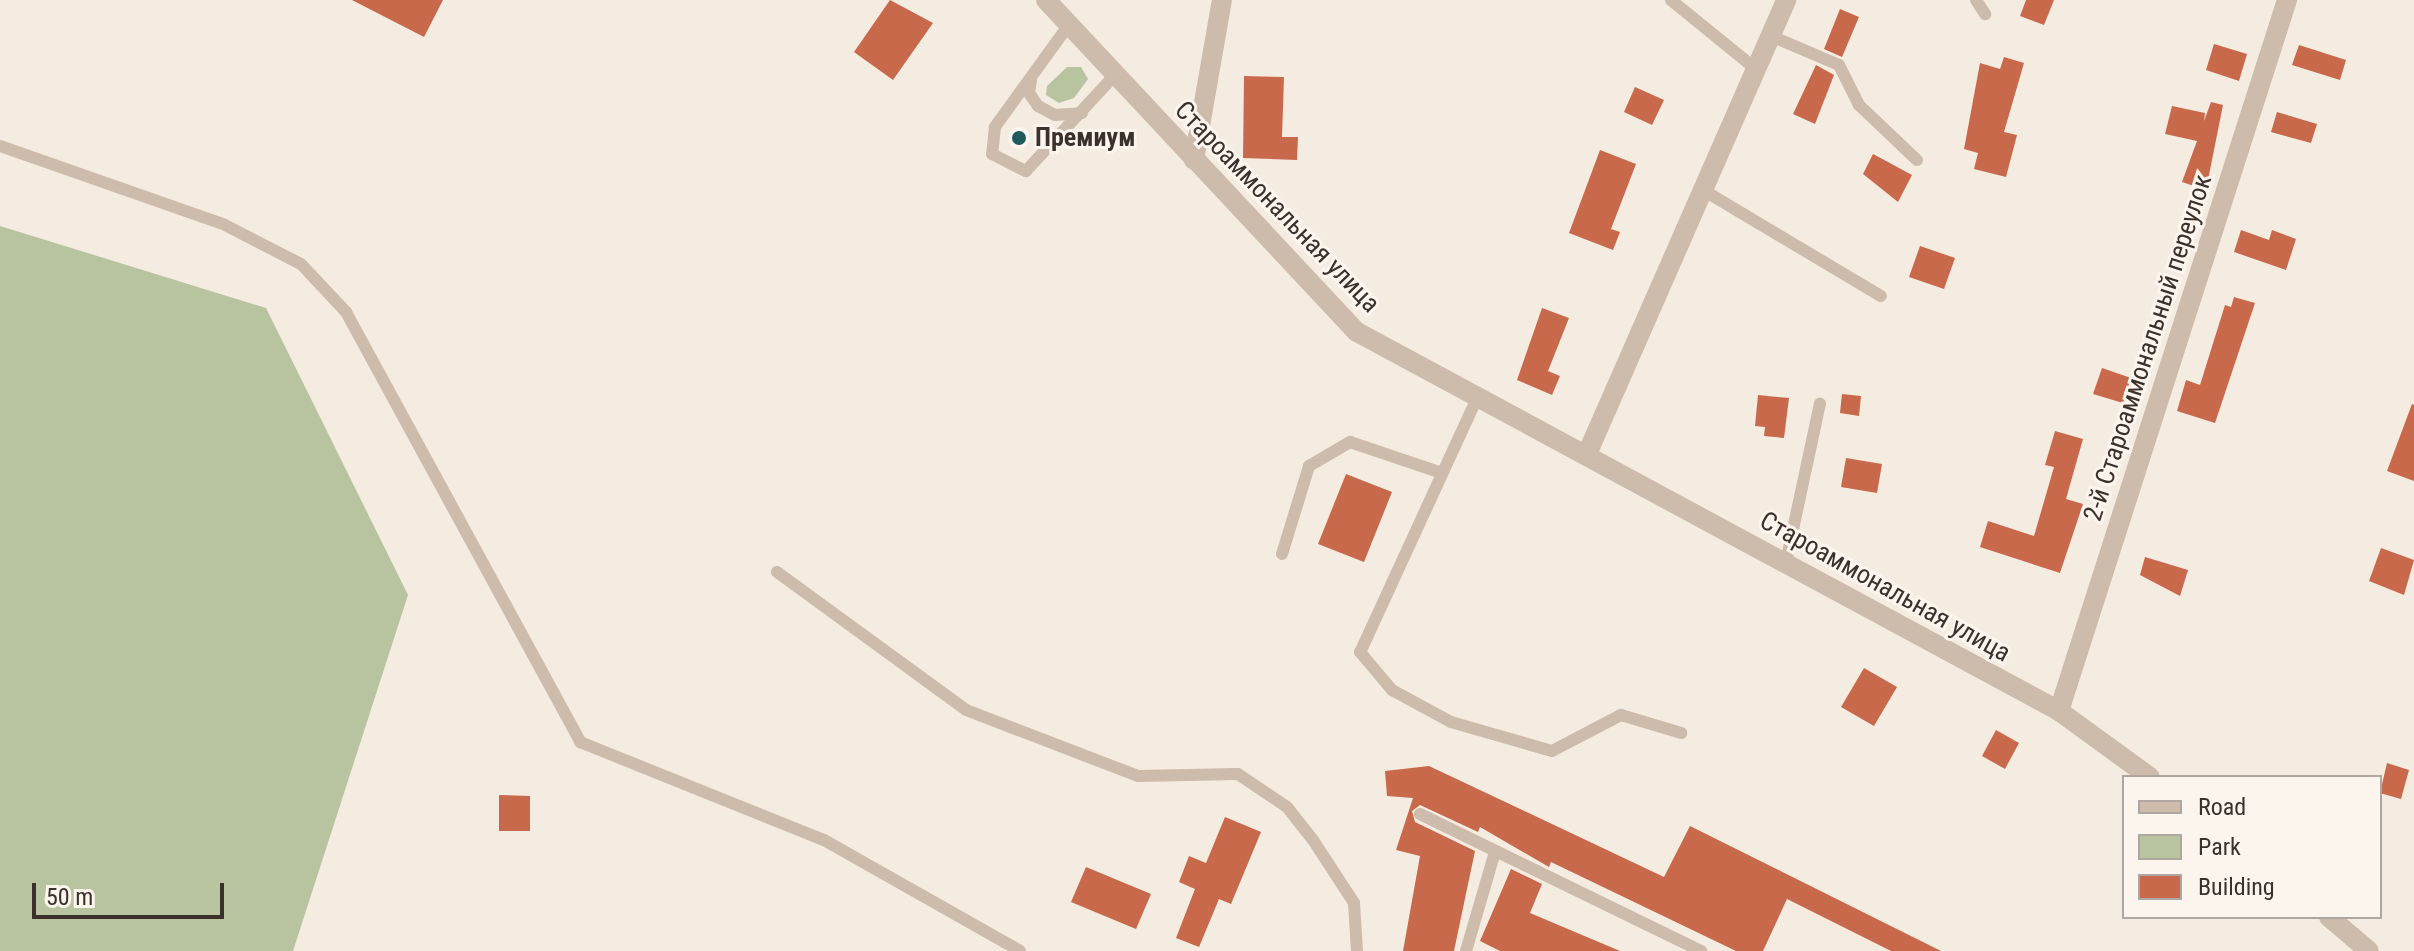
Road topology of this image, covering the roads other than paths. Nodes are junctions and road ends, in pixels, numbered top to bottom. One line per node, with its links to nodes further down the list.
1 (1046, 0): 8 (street, Староаммональная улица)
2 (1222, 0): 15 (street)
3 (1671, 0): 10 (lane)
4 (1786, 0): 9 (street)
5 (1976, 0): 7 (lane)
6 (2287, 0): 26 (street, 2-й Староаммональный переулок)
7 (1985, 14)
8 (1068, 26): 11 (street, Староаммональная улица); 12 (lane)
9 (1771, 36): 10 (street); 16 (lane)
10 (1756, 69): 17 (street)
11 (1115, 75): 13 (lane); 15 (street, Староаммональная улица)
12 (1032, 77): 13 (lane); 13 (lane)
13 (1082, 113)
14 (0, 146): 32 (lane)
15 (1194, 160): 19 (street, Староаммональная улица)
16 (1917, 160)
17 (1703, 190): 18 (lane); 21 (street)
18 (1881, 296)
19 (1478, 396): 21 (street, Староаммональная улица); 22 (lane)
20 (1820, 404): 24 (lane)
21 (1587, 454): 24 (street, Староаммональная улица)
22 (1442, 473): 23 (lane); 27 (lane)
23 (1282, 554)
24 (1786, 562): 26 (street, Староаммональная улица)
25 (777, 572): 33 (lane)
26 (2059, 711): 28 (street, Староаммональная улица)
27 (1681, 733)
28 (2147, 775)
29 (1420, 814): 30 (lane)
30 (1495, 852): 34 (lane); 35 (lane)
31 (2331, 919): 36 (street)
32 (1020, 951)
33 (1357, 951)
34 (1466, 951)
35 (1701, 951)
36 (2369, 951)

